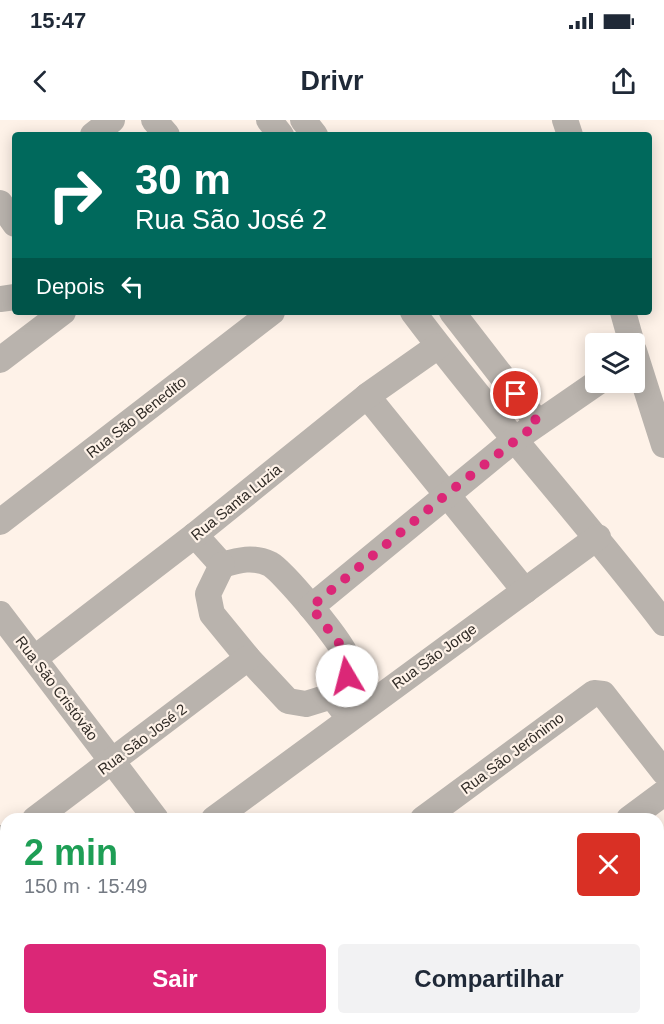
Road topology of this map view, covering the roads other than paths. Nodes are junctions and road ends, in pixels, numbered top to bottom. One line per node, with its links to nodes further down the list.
1 (112, 120): 4 (street)
2 (154, 120): 5 (street)
3 (303, 120): 6 (street)
4 (97, 132)
5 (164, 132)
6 (313, 132)
7 (52, 315): 12 (street)
8 (268, 315): 23 (street, Rua São Benedito)
9 (414, 315): 14 (street)
10 (454, 315): 19 (street)
11 (624, 315): 13 (street)
12 (35, 320): 15 (street)
13 (629, 333)
14 (438, 346): 18 (street, Rua Santa Luzia); 20 (street)
15 (0, 360)
16 (645, 385): 21 (street)
17 (585, 391): 19 (street)
18 (367, 396): 22 (street); 24 (street, Rua Santa Luzia)
19 (538, 423): 20 (street)
20 (514, 440): 22 (street); 25 (street)
21 (664, 445)
22 (448, 493): 27 (street); 28 (street)
23 (0, 522)
24 (195, 535): 26 (street); 31 (street, Rua Santa Luzia)
25 (598, 537): 27 (street, Rua São Jorge); 30 (street)
26 (222, 565): 28 (street); 32 (street)
27 (525, 591): 34 (street, Rua São Jorge)
28 (311, 607): 33 (street)
29 (0, 614): 31 (street, Rua São Cristóvão)
30 (664, 623)
31 (35, 658): 35 (street, Rua São Cristóvão)
32 (248, 658): 33 (street); 35 (street, Rua São José 2)
33 (332, 696): 34 (street)
34 (350, 718): 40 (street, Rua São Jorge)
35 (112, 761): 38 (street, Rua São José 2); 39 (street, Rua São Cristóvão)
36 (664, 772): 41 (street, Rua São Jerônimo)
37 (664, 793): 42 (street)
38 (43, 813)
39 (151, 813)
40 (222, 813)
41 (431, 813)
42 (637, 813)

